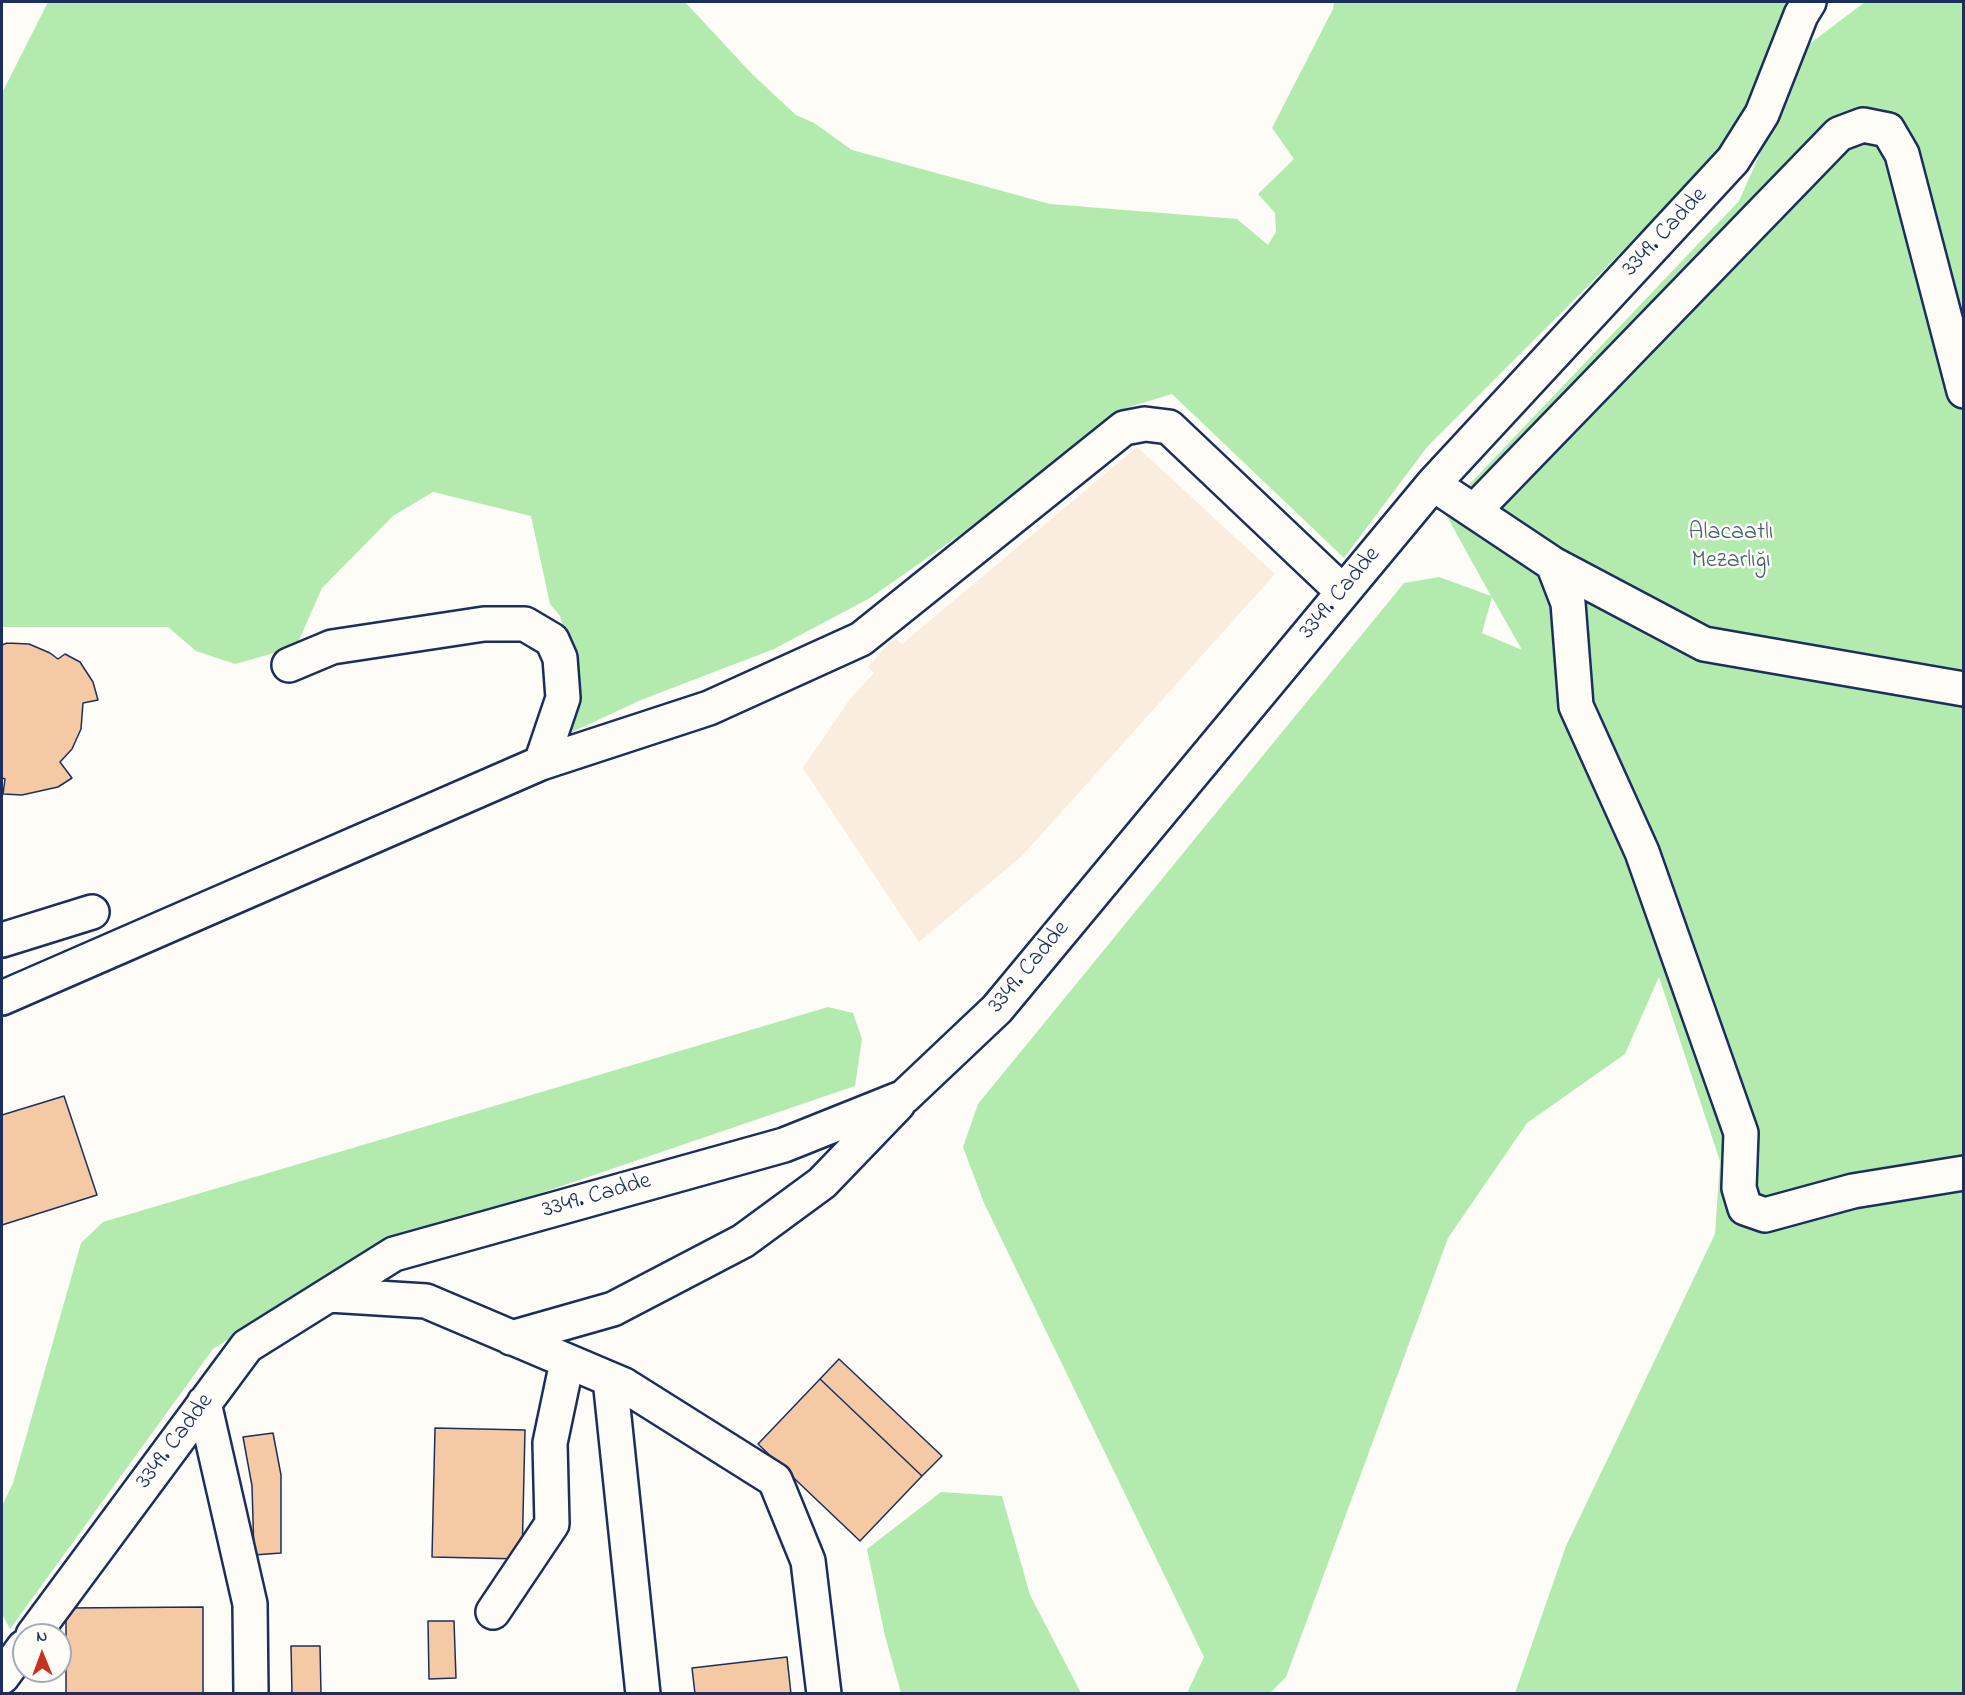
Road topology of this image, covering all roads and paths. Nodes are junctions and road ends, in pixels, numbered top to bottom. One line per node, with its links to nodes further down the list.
1 (1809, 2): 3 (street, 3349. Cadde)
2 (1964, 392): 4 (street)
3 (1432, 484): 4 (street); 6 (street, 3349. Cadde)
4 (1474, 511): 5 (street)
5 (1552, 564): 8 (street); 14 (street)
6 (1343, 592): 9 (street); 13 (street, 3349. Cadde)
7 (289, 665): 9 (street)
8 (1964, 689)
9 (542, 763): 12 (street)
10 (92, 912): 11 (street)
11 (2, 940)
12 (2, 998)
13 (904, 1097): 15 (street, 3349. Cadde); 16 (street)
14 (1964, 1173)
15 (329, 1295): 16 (street); 19 (street, 3349. Cadde)
16 (511, 1338): 17 (street)
17 (567, 1362): 18 (street); 20 (street)
18 (610, 1379): 25 (street); 26 (street)
19 (204, 1403): 21 (street, 3349. Cadde); 24 (street)
20 (492, 1612)
21 (42, 1623)
22 (12, 1663): 23 (street)
23 (2, 1677)
24 (251, 1694)
25 (643, 1694)
26 (824, 1694)

